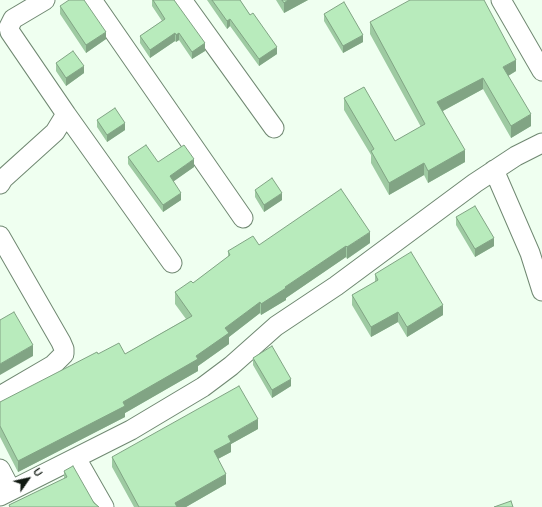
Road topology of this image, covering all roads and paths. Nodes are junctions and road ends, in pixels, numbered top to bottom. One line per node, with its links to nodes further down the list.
1 (44, 0): 5 (street)
2 (92, 0): 12 (street)
3 (182, 0): 8 (street)
4 (501, 0): 6 (street)
5 (23, 6): 7 (street)
6 (542, 71)
7 (66, 114): 11 (street); 14 (street)
8 (274, 128)
9 (542, 143): 10 (street)
10 (494, 170): 15 (street); 17 (street)
11 (0, 184)
12 (243, 218)
13 (0, 236): 16 (street)
14 (172, 263)
15 (542, 291)
16 (0, 396)
17 (76, 458): 19 (street); 20 (street)
18 (0, 469): 19 (street)
19 (6, 493)
20 (104, 507)

